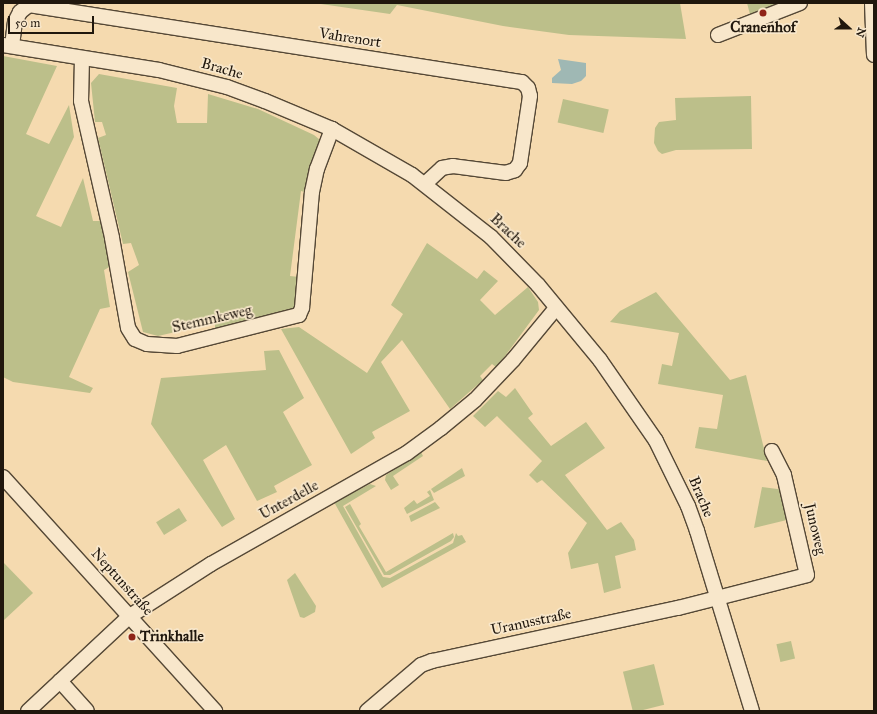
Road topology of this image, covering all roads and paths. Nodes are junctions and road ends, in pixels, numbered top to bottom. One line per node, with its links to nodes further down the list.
1 (800, 3): 3 (street)
2 (872, 3): 5 (street)
3 (718, 35)
4 (8, 45): 6 (street, Brache); 8 (street, Vahrenort)
5 (874, 55)
6 (82, 58): 7 (street, Brache); 7 (street, Stemmkeweg)
7 (332, 130): 8 (street, Brache)
8 (425, 184): 9 (street, Brache)
9 (556, 308): 12 (street, Brache); 13 (street, Unterdelle)
10 (772, 451): 12 (street, Junoweg)
11 (3, 477): 13 (street, Neptunstraße)
12 (719, 598): 18 (street, Uranusstraße); 19 (street, Brache)
13 (130, 616): 14 (street, Unterdelle); 17 (street, Neptunstraße)
14 (60, 681): 15 (street, Unterdelle); 16 (street)
15 (28, 711)
16 (88, 711)
17 (215, 711)
18 (367, 711)
19 (752, 711)

